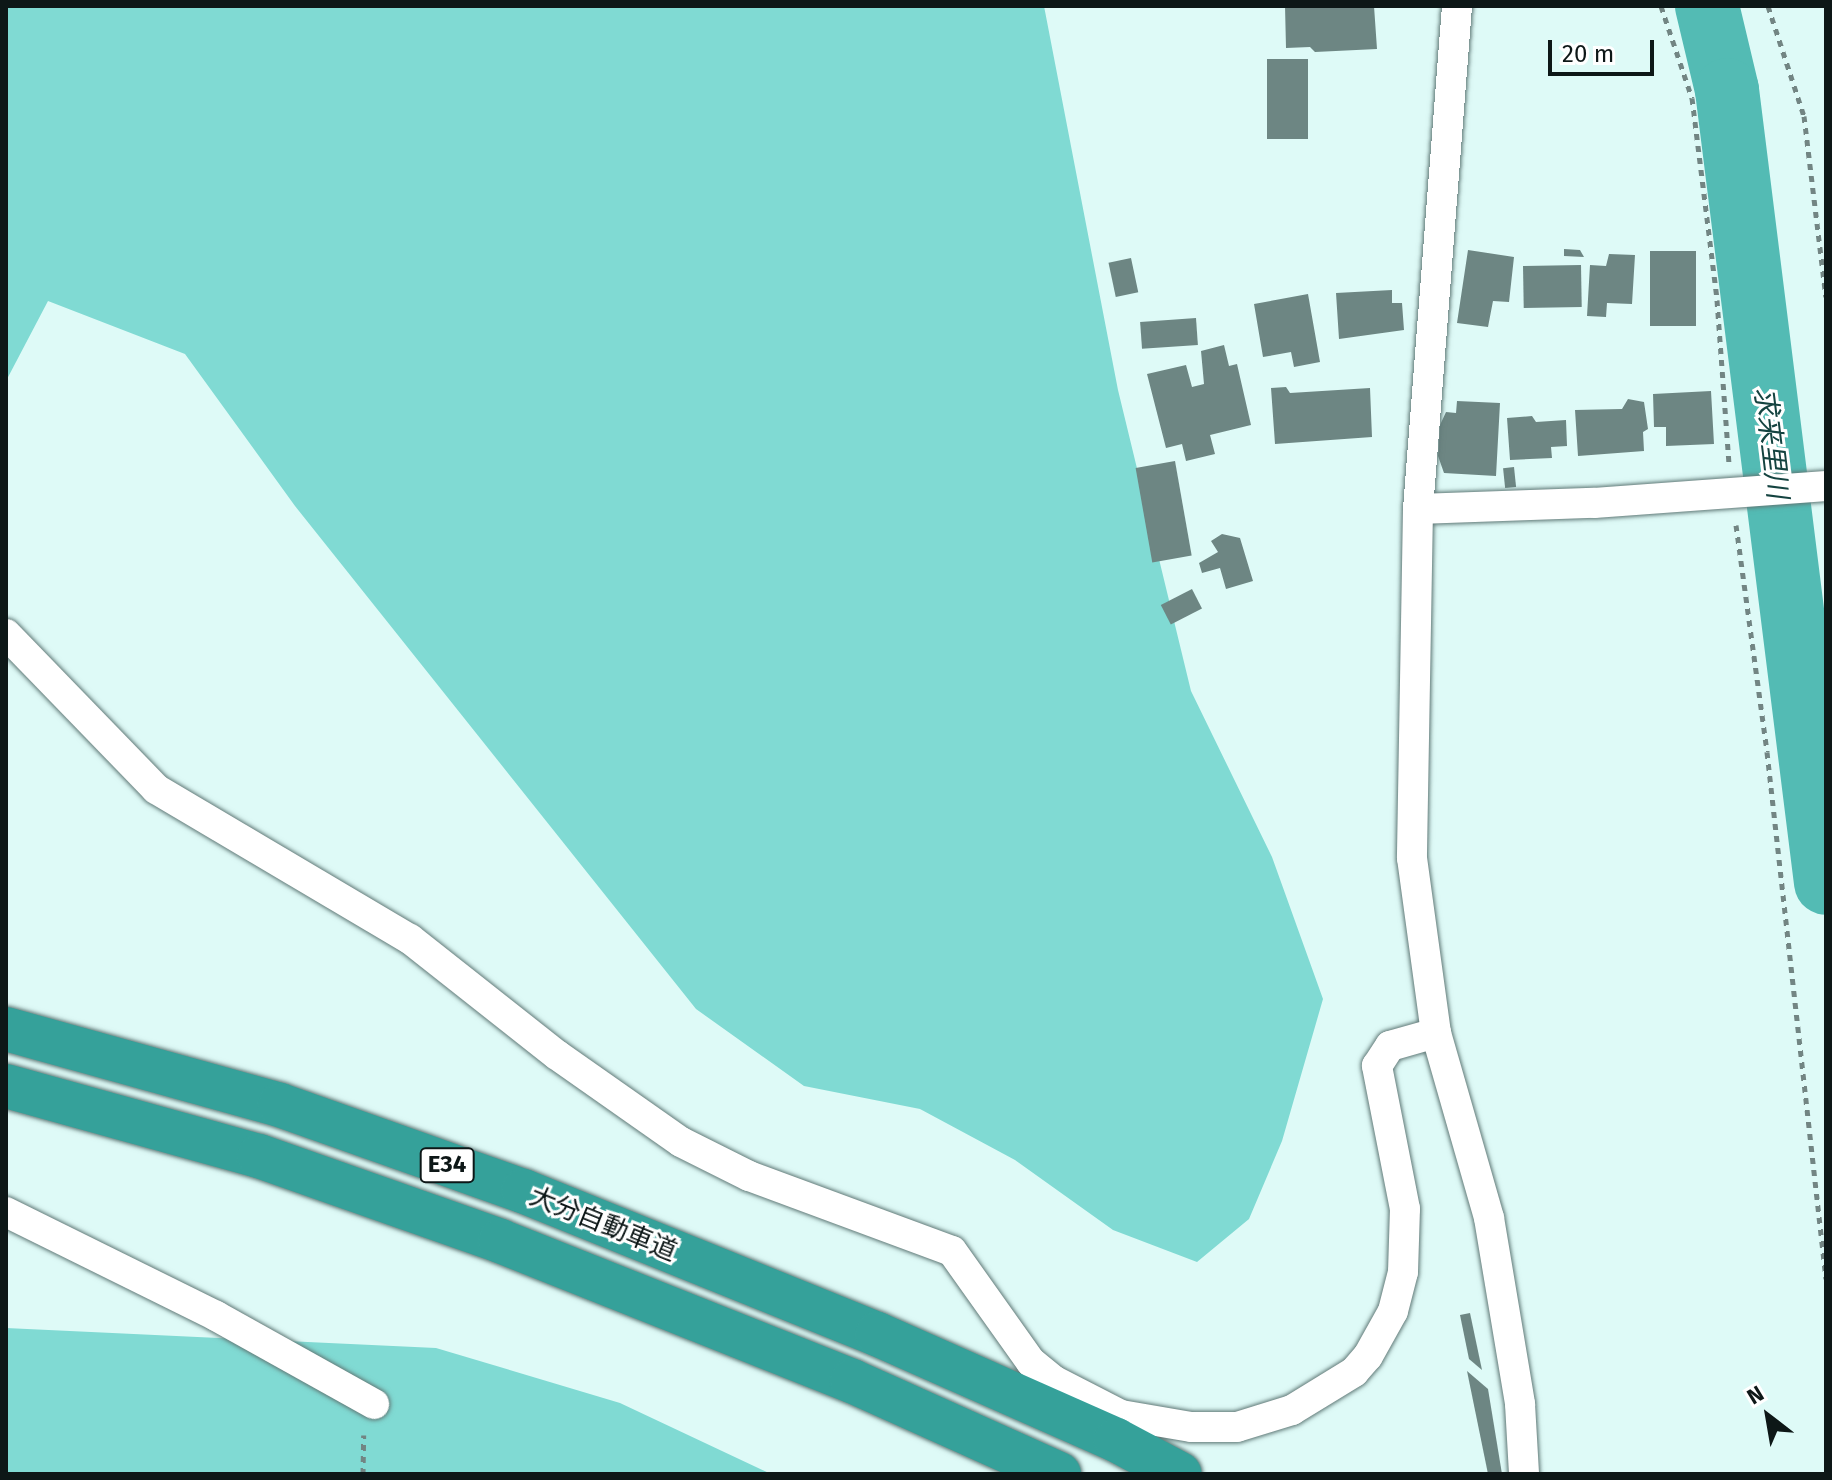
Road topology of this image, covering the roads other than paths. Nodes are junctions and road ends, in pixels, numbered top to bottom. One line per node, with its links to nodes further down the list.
1 (1457, 6): 3 (street)
2 (1826, 486): 3 (street)
3 (1418, 509): 6 (street)
4 (6, 634): 6 (street)
5 (6, 1029): 11 (highway, 大分自動車道 / E34)
6 (1436, 1033): 12 (street)
7 (6, 1086): 10 (highway, 大分自動車道 / E34)
8 (6, 1212): 9 (street)
9 (374, 1404)
10 (1059, 1474)
11 (1180, 1474)
12 (1524, 1474)

